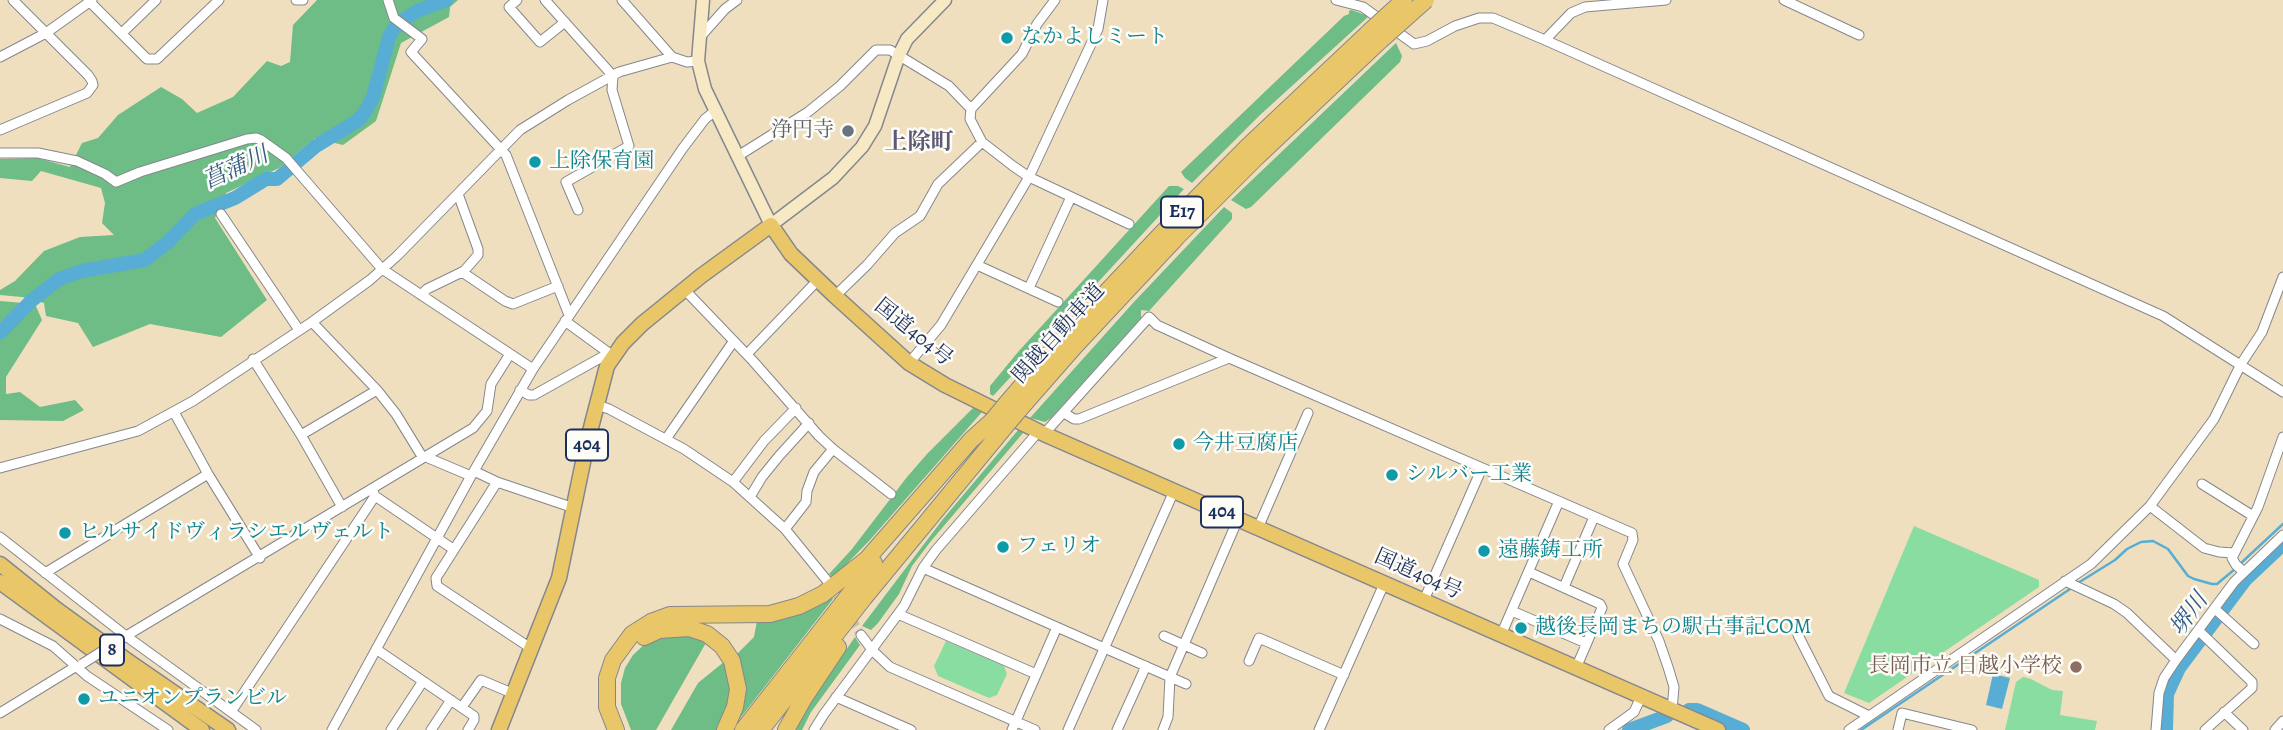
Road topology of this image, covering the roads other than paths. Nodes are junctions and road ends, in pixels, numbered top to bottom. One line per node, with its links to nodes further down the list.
1 (12, 0): 22 (street)
2 (156, 0): 23 (street)
3 (219, 0): 23 (street)
4 (296, 0): 5 (street)
5 (303, 0)
6 (387, 0): 37 (street)
7 (517, 0): 21 (street)
8 (545, 0): 21 (street)
9 (622, 0): 30 (street)
10 (703, 0): 26 (main road)
11 (737, 0): 26 (street)
12 (945, 0): 28 (main road)
13 (1055, 0): 33 (street)
14 (1103, 0): 40 (street)
15 (1336, 0): 27 (street)
16 (1404, 0): 25 (highway, 関越自動車道, bridge)
17 (1426, 0): 25 (highway, 関越自動車道, bridge)
18 (1667, 0): 27 (street)
19 (1784, 0): 24 (street)
20 (91, 1): 22 (street); 23 (street)
21 (565, 22): 32 (street)
22 (46, 33): 29 (street); 35 (street)
23 (122, 33)
24 (1859, 35)
25 (1375, 36): 79 (highway, 関越自動車道 / E17, bridge)
26 (700, 37): 31 (main road)
27 (1545, 40): 68 (street)
28 (899, 55): 33 (street); 39 (street); 45 (main road)
29 (0, 57)
30 (672, 57): 31 (street); 32 (street)
31 (698, 61): 34 (main road)
32 (613, 76): 37 (street); 43 (street)
33 (971, 109): 36 (street)
34 (715, 111): 39 (main road); 58 (street)
35 (0, 130)
36 (982, 142): 40 (street); 56 (street)
37 (502, 151): 41 (street); 52 (street)
38 (0, 153): 48 (street)
39 (738, 156): 45 (main road)
40 (1029, 177): 42 (street); 47 (street)
41 (457, 194): 48 (street); 49 (street)
42 (1071, 197): 46 (street); 53 (street)
43 (578, 209)
44 (221, 214): 60 (street)
45 (771, 225): 51 (highway, 国道404号 / 404); 54 (highway, 404)
46 (1129, 225)
47 (977, 265): 53 (street); 67 (street)
48 (383, 269): 55 (street); 59 (street)
49 (462, 272): 52 (street); 55 (street)
50 (2283, 277): 68 (street)
51 (818, 280): 56 (highway, 国道404号 / 404); 63 (street)
52 (558, 286): 58 (street)
53 (1029, 288): 57 (street)
54 (684, 289): 61 (street); 64 (highway, 404)
55 (421, 295): 62 (street)
56 (835, 296): 67 (highway, 国道404号 / 404)
57 (1058, 302)
58 (567, 318): 64 (street); 69 (street)
59 (312, 322): 60 (street); 70 (street)
60 (299, 330): 66 (street)
61 (733, 342): 63 (street); 83 (street)
62 (510, 354): 69 (street); 85 (street)
63 (747, 354): 74 (street)
64 (613, 356): 71 (street); 73 (highway, 404)
65 (1229, 358): 76 (street); 76 (street); 87 (street)
66 (253, 359): 75 (street); 81 (street)
67 (909, 363): 80 (highway, 国道404号 / 404)
68 (2241, 365): 72 (street); 99 (street)
69 (533, 369): 71 (street)
70 (377, 390): 81 (street); 85 (street)
71 (520, 390): 88 (street)
72 (2283, 392)
73 (597, 405): 83 (street); 101 (highway, 404)
74 (796, 408): 78 (street); 92 (street)
75 (174, 412): 86 (street); 90 (street)
76 (1064, 413): 80 (street)
77 (1308, 413): 105 (street)
78 (809, 423): 84 (street); 97 (street)
79 (998, 424): 89 (highway, 関越自動車道); 174 (highway); 177 (highway, 関越自動車道)
80 (1042, 433): 94 (highway, 国道404号 / 404); 114 (street)
81 (301, 435): 100 (street)
82 (2283, 437): 102 (street)
83 (666, 439): 92 (street)
84 (833, 449): 96 (street); 106 (street)
85 (425, 457): 88 (street); 95 (street)
86 (0, 468)
87 (1482, 468): 98 (street); 123 (street)
88 (473, 473): 91 (street); 109 (street)
89 (966, 473): 178 (highway, 関越自動車道); 179 (highway)
90 (208, 474): 112 (street); 117 (street)
91 (498, 482): 101 (street); 110 (street)
92 (733, 482): 97 (street)
93 (2202, 484): 102 (street)
94 (1174, 491): 104 (highway, 国道404号 / 404); 138 (street)
95 (374, 493): 100 (street); 109 (street); 159 (street)
96 (891, 494)
97 (750, 497): 106 (street)
98 (1559, 501): 103 (street); 115 (street)
99 (2150, 506): 111 (street); 118 (street)
100 (342, 507): 112 (street)
101 (574, 508): 140 (highway, 404)
102 (2253, 516): 111 (street)
103 (1594, 517): 122 (street); 158 (street)
104 (1238, 519): 105 (highway, 国道404号 / 404); 136 (street)
105 (1258, 528): 121 (highway, 国道404号 / 404)
106 (785, 529): 120 (street)
107 (2283, 535): 116 (street)
108 (0, 537): 117 (street)
109 (438, 538): 110 (street); 139 (street)
110 (453, 549): 140 (street)
111 (2234, 553): 116 (street)
112 (260, 558): 134 (street)
113 (0, 564): 167 (highway, 8)
114 (923, 568): 126 (street); 128 (street)
115 (1529, 572): 122 (street); 125 (street)
116 (2244, 572): 124 (street)
117 (45, 573): 134 (street)
118 (2065, 580): 143 (street); 162 (street)
119 (0, 582): 166 (highway, 8)
120 (829, 583)
121 (1384, 584): 123 (highway, 国道404号 / 404); 149 (street)
122 (1564, 587): 135 (street)
123 (1424, 600): 131 (highway, 国道404号 / 404)
124 (2215, 609): 129 (street); 137 (street)
125 (1512, 611): 131 (street); 135 (street)
126 (898, 614): 141 (street); 148 (street)
127 (0, 619): 145 (street)
128 (1057, 627): 138 (street); 148 (street)
129 (2199, 631): 143 (street); 160 (street)
130 (861, 635): 141 (street)
131 (1502, 635): 147 (highway, 国道404号 / 404)
132 (1798, 635): 162 (street)
133 (1164, 636): 136 (street)
134 (125, 637): 145 (street, bridge); 159 (street)
135 (1586, 643): 147 (street)
136 (1185, 644): 142 (street); 150 (street)
137 (2254, 645)
138 (1105, 647): 146 (street); 183 (street)
139 (376, 649): 151 (street); 169 (street)
140 (533, 649): 153 (highway, 404)
141 (871, 649): 154 (street); 164 (street)
142 (1202, 653)
143 (2176, 660): 192 (street)
144 (1249, 661): 149 (street)
145 (79, 666): 161 (street); 165 (street)
146 (1146, 666): 150 (street); 184 (street)
147 (1576, 668): 155 (highway, 国道404号 / 404)
148 (1036, 674): 164 (street)
149 (1344, 675): 186 (street)
150 (1170, 677): 152 (street); 185 (street)
151 (423, 681): 156 (street); 170 (street)
152 (1186, 684)
153 (514, 694): 157 (street); 173 (highway, 404)
154 (836, 697): 180 (street); 181 (street)
155 (1641, 697): 158 (highway, 国道404号 / 404); 187 (street)
156 (451, 700): 157 (street); 171 (street)
157 (462, 707): 172 (street)
158 (1672, 710): 188 (highway, 国道404号 / 404)
159 (231, 712): 168 (street)
160 (2224, 712): 193 (street); 194 (street)
161 (0, 713)
162 (1868, 716): 189 (street)
163 (2283, 722): 195 (street)
164 (1014, 726): 182 (street)
165 (168, 730)
166 (202, 730)
167 (228, 730)
168 (256, 730)
169 (332, 730)
170 (391, 730)
171 (430, 730)
172 (468, 730)
173 (499, 730)
174 (616, 730)
175 (626, 730): 176 (highway)
176 (725, 730)
177 (743, 730)
178 (761, 730)
179 (786, 730)
180 (814, 730)
181 (911, 730)
182 (1035, 730)
183 (1068, 730)
184 (1117, 730)
185 (1163, 730)
186 (1319, 730)
187 (1609, 730)
188 (1718, 730)
189 (1849, 730)
190 (1898, 730): 191 (street)
191 (1972, 730)
192 (2156, 730)
193 (2206, 730)
194 (2243, 730)
195 (2275, 730)

